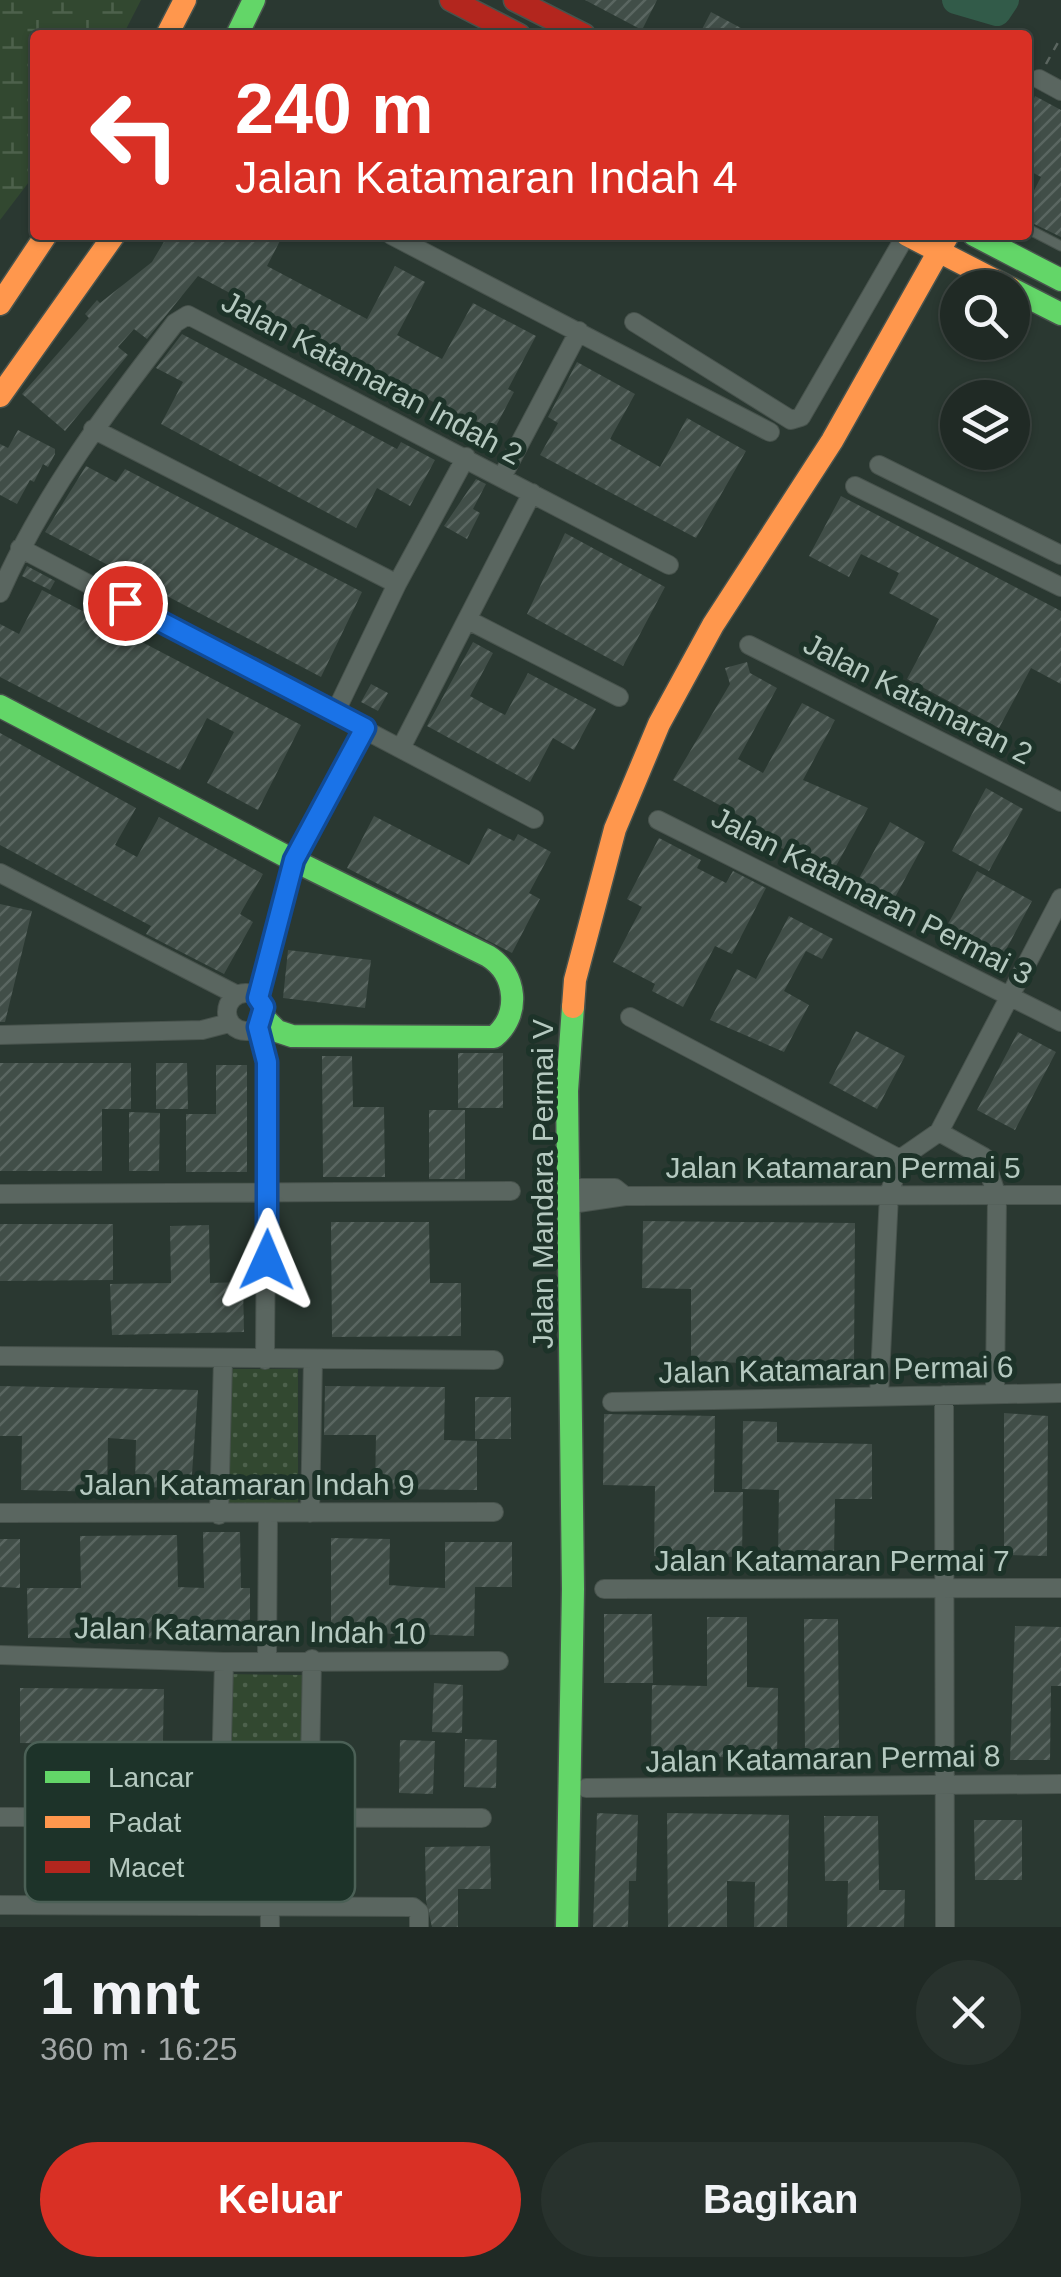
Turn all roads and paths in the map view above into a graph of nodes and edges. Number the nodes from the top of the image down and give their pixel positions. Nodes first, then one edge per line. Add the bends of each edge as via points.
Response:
1 (185, 0) edge
2 (254, 0) edge
3 (451, 0) edge
4 (515, 0) edge
5 (170, 30) edge
6 (239, 30) edge
7 (509, 30) edge
8 (574, 30) edge
9 (1061, 37) edge
10 (1039, 79) joint
11 (1061, 91) edge
12 (1032, 231) edge
13 (43, 240) edge
14 (110, 240) edge
15 (400, 240) edge
16 (903, 240) edge
17 (984, 240) edge
18 (943, 243) edge
19 (1061, 246) edge
20 (984, 270) edge
21 (1061, 280) edge
22 (1030, 298) edge
23 (0, 304) edge
24 (1061, 314) edge
25 (634, 322) dead end
26 (579, 331) junction
27 (0, 396) edge
28 (94, 428) junction
29 (770, 432) dead end
30 (466, 456) junction
31 (879, 465) dead end
32 (502, 477) junction
33 (854, 486) dead end
34 (532, 493) junction
35 (20, 548) junction
36 (1061, 555) edge
37 (669, 566) dead end
38 (397, 584) junction
39 (1061, 587) edge
40 (0, 592) edge
41 (468, 620) junction
42 (749, 645) dead end
43 (619, 697) dead end
44 (0, 706) edge
45 (335, 712) junction
46 (365, 728) junction
47 (402, 746) junction
48 (1061, 802) edge
49 (534, 819) dead end
50 (658, 820) dead end
51 (294, 860) junction
52 (0, 873) edge
53 (1061, 898) edge
54 (238, 995) junction
55 (1011, 996) junction
56 (260, 1014) junction
57 (630, 1017) dead end
58 (1061, 1022) edge
59 (230, 1023) junction
60 (0, 1034) edge
61 (939, 1132) junction
62 (900, 1158) junction
63 (511, 1191) dead end
64 (0, 1194) edge
65 (268, 1194) junction
66 (889, 1195) junction
67 (1061, 1195) edge
68 (571, 1196) junction
69 (998, 1196) junction
70 (0, 1356) edge
71 (223, 1360) junction
72 (265, 1360) junction
73 (313, 1360) junction
74 (494, 1360) dead end
75 (1061, 1393) edge
76 (944, 1394) junction
77 (995, 1394) junction
78 (879, 1395) junction
79 (612, 1402) dead end
80 (494, 1512) dead end
81 (0, 1513) edge
82 (310, 1513) junction
83 (268, 1514) junction
84 (219, 1515) junction
85 (945, 1588) junction
86 (1061, 1588) edge
87 (604, 1589) dead end
88 (0, 1655) edge
89 (312, 1659) junction
90 (267, 1660) junction
91 (500, 1661) dead end
92 (224, 1662) junction
93 (222, 1742) edge
94 (310, 1742) edge
95 (944, 1784) junction
96 (1061, 1784) edge
97 (586, 1788) dead end
98 (0, 1817) edge
99 (25, 1817) edge
100 (482, 1818) dead end
101 (355, 1819) edge
102 (269, 1902) edge
103 (0, 1905) edge
104 (269, 1906) junction
105 (270, 1927) edge
106 (419, 1927) edge
107 (567, 1927) edge
108 (945, 1927) edge

1 - 5 street
2 - 6 street
3 - 7 street
4 - 8 street
9 - 10 path
10 - 11 street
12 - 19 lane
13 - 23 street
14 - 27 street
15 - 26 street
16 - 25 street via 801,417 791,420
17 - 21 street
18 - 20 street
18 - 68 street, Jalan Mandara Permai V via 832,441 704,641 659,724 615,829 576,980 567,1091
22 - 24 street
26 - 29 street
26 - 32 street
28 - 30 street, Jalan Katamaran Indah 2 via 188,316
28 - 35 street, Jalan Katamaran Indah 2
28 - 38 street
30 - 32 street, Jalan Katamaran Indah 2
30 - 38 street
31 - 36 street
32 - 34 street, Jalan Katamaran Indah 2
33 - 39 street
34 - 37 street, Jalan Katamaran Indah 2
34 - 41 street
35 - 40 street, Jalan Katamaran Indah 2
35 - 45 street
38 - 45 street
41 - 43 street
41 - 47 street
42 - 48 street, Jalan Katamaran 2
44 - 51 street
45 - 46 street
46 - 47 street
46 - 51 street
47 - 49 street
50 - 55 street, Jalan Katamaran Permai 3
51 - 56 street
51 - 56 street via 502,965 512,996 505,1026 494,1037 292,1036 277,1032
52 - 54 street
53 - 55 street
54 - 56 street
54 - 59 street via 229,1002
55 - 58 street, Jalan Katamaran Permai 3
55 - 61 street
56 - 59 street via 238,1030
56 - 65 street
57 - 62 street
59 - 60 street via 202,1030
61 - 62 street
61 - 69 street via 984,1157
62 - 66 street
63 - 65 street
64 - 65 street
65 - 72 street
66 - 68 street, Jalan Katamaran Permai 5 via 625,1196 614,1188
66 - 69 street, Jalan Katamaran Permai 5
66 - 78 street
67 - 69 street, Jalan Katamaran Permai 5
68 - 107 street, Jalan Mandara Permai V
69 - 77 street
70 - 71 street
71 - 72 street
71 - 84 street
72 - 73 street
73 - 74 street
73 - 82 street
75 - 77 street, Jalan Katamaran Permai 6
76 - 77 street, Jalan Katamaran Permai 6
76 - 78 street, Jalan Katamaran Permai 6
76 - 85 street
78 - 79 street, Jalan Katamaran Permai 6
80 - 82 street, Jalan Katamaran Indah 9
81 - 84 street, Jalan Katamaran Indah 9
82 - 83 street, Jalan Katamaran Indah 9
83 - 84 street, Jalan Katamaran Indah 9
83 - 90 street
85 - 86 street, Jalan Katamaran Permai 7
85 - 87 street, Jalan Katamaran Permai 7
85 - 95 street
88 - 92 street, Jalan Katamaran Indah 10
89 - 90 street, Jalan Katamaran Indah 10
89 - 91 street, Jalan Katamaran Indah 10
89 - 94 street
90 - 92 street, Jalan Katamaran Indah 10
92 - 93 street
95 - 96 street, Jalan Katamaran Permai 8
95 - 97 street, Jalan Katamaran Permai 8
95 - 108 street
98 - 99 street
100 - 101 street
102 - 104 street
103 - 104 street
104 - 105 street
104 - 106 street via 414,1907

